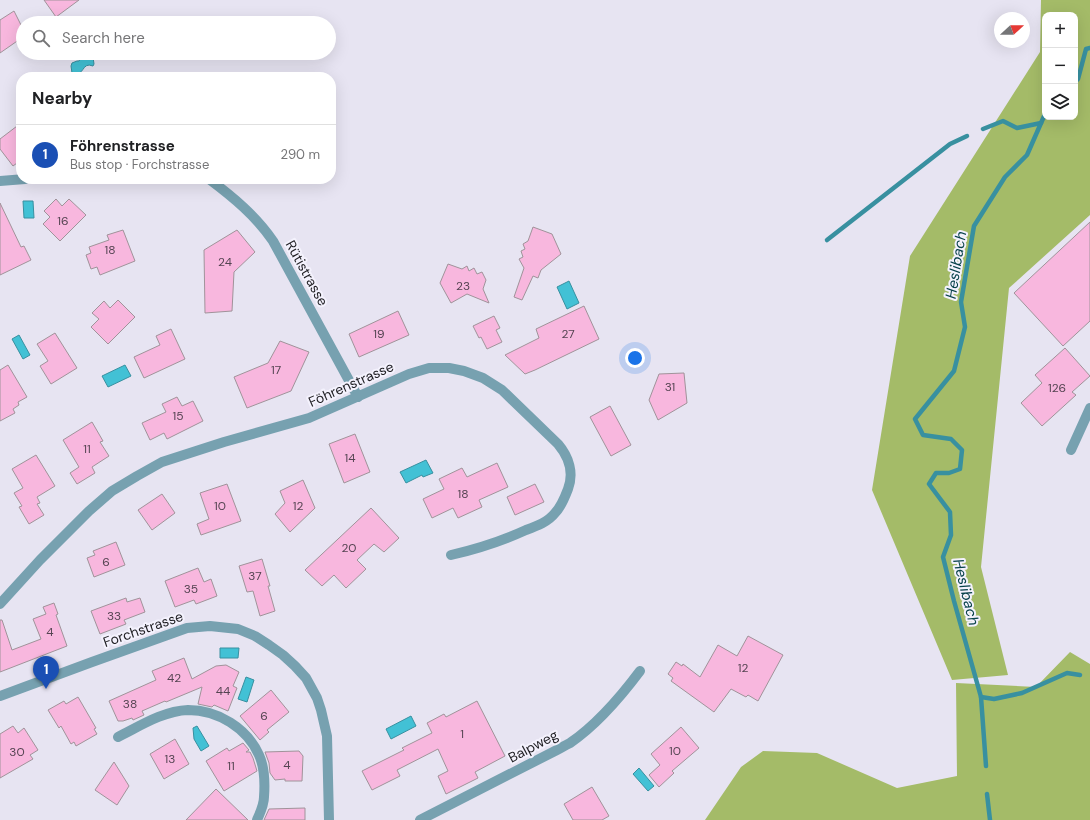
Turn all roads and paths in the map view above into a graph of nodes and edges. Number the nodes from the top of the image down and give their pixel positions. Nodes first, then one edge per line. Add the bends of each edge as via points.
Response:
1 (16, 180) edge
2 (0, 181) edge
3 (215, 184) edge
4 (358, 397) junction
5 (1090, 408) edge
6 (1071, 450) dead end
7 (451, 555) dead end
8 (0, 604) edge
9 (640, 671) dead end
10 (0, 696) edge
11 (118, 737) dead end
12 (257, 820) edge
13 (329, 820) edge
14 (420, 820) edge

1 - 2 street
3 - 4 street, Rütistrasse via 241,204 265,229
4 - 7 street, Föhrenstrasse via 409,374 429,368 464,371 483,378 502,390 565,452 571,473 570,480 565,497 555,514 540,525 505,539
4 - 8 street, Föhrenstrasse via 309,418 162,462 137,476 112,491 89,511
5 - 6 street
9 - 14 street, Balpweg via 606,710 571,742
10 - 13 street, Forchstrasse via 187,628 210,626 238,629 255,636 283,655 306,678 317,698 327,736
11 - 12 street via 166,714 178,711 189,710 220,716 242,730 259,755 264,772 264,798

